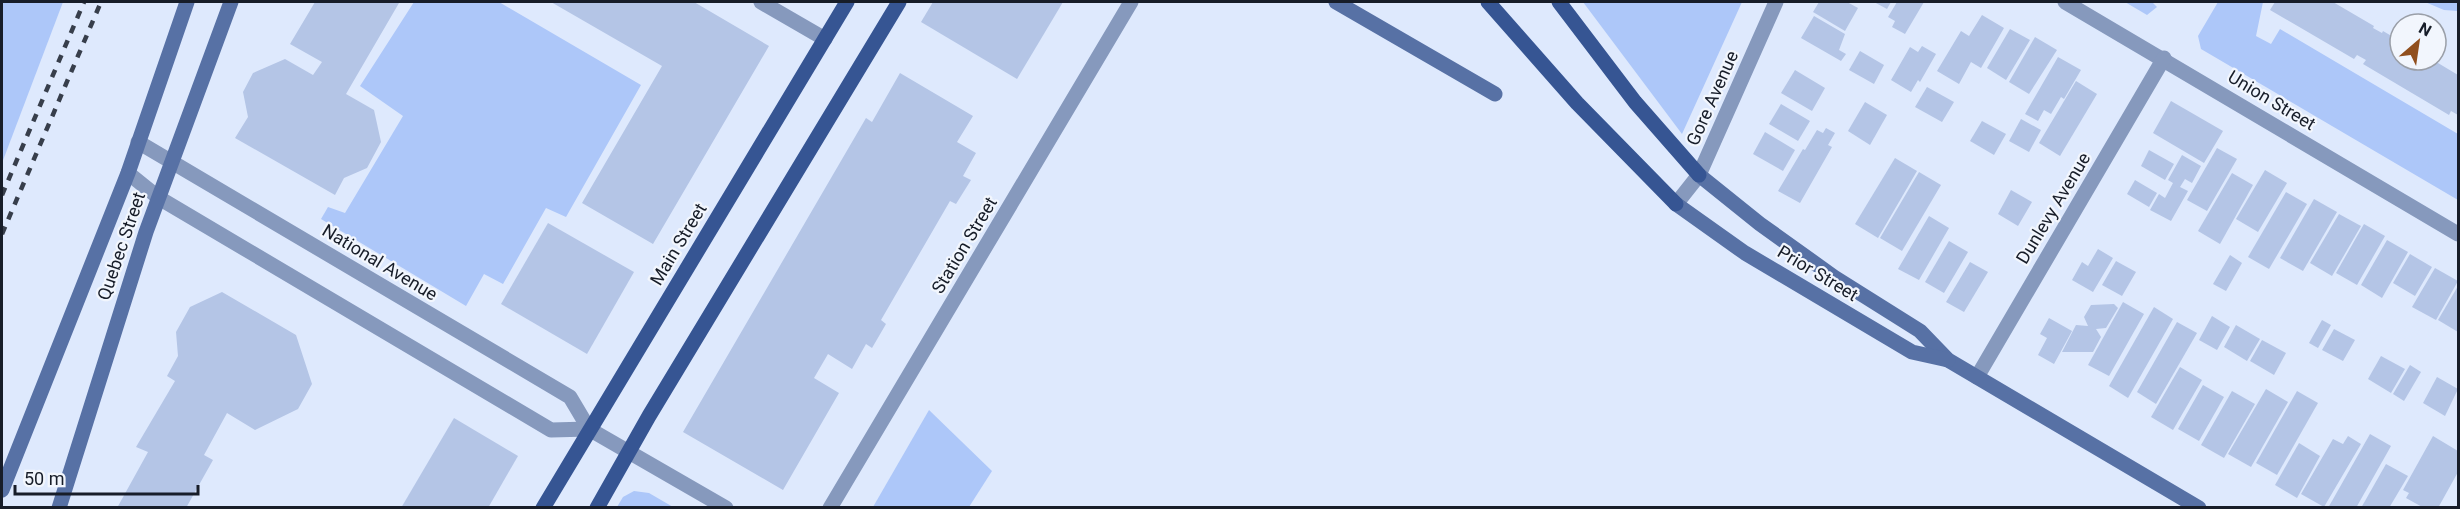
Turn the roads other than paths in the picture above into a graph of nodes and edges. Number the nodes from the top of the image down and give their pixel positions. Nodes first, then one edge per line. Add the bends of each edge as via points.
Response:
1 (187, 2) edge
2 (231, 2) edge
3 (761, 2) edge
4 (847, 2) edge
5 (899, 2) edge
6 (1131, 2) edge
7 (1336, 2) edge
8 (1488, 2) edge
9 (1559, 2) edge
10 (1776, 2) edge
11 (2065, 2) edge
12 (825, 39) junction
13 (2164, 58) junction
14 (1495, 94) dead end
15 (138, 142) junction
16 (173, 162) junction
17 (128, 173) junction
18 (1699, 175) junction
19 (159, 198) junction
20 (1676, 204) junction
21 (2458, 234) edge
22 (1948, 360) junction
23 (1977, 377) junction
24 (589, 429) junction
25 (629, 450) junction
26 (2, 490) edge
27 (59, 507) edge
28 (543, 507) edge
29 (597, 507) edge
30 (726, 507) edge
31 (830, 507) edge
32 (2199, 507) edge

1 - 15 main road, Quebec Street
2 - 16 main road, Quebec Street
3 - 12 street
4 - 12 main road, Main Street
5 - 25 main road
6 - 31 street, Station Street
7 - 14 main road
8 - 20 main road via 1577,103
9 - 18 main road via 1635,102
10 - 18 street, Gore Avenue
11 - 13 street, Union Street
12 - 24 main road, Main Street
13 - 21 street, Union Street
13 - 23 street, Dunlevy Avenue
15 - 16 street, National Avenue
15 - 17 main road, Quebec Street
16 - 19 main road, Quebec Street
16 - 24 street, National Avenue via 570,397
17 - 19 street
17 - 26 main road, Quebec Street
18 - 20 street, Gore Avenue
18 - 22 main road, Prior Street via 1834,277 1920,331
19 - 24 street via 551,430
19 - 27 main road, Quebec Street
20 - 22 main road, Prior Street via 1745,253 1912,352
22 - 23 main road, Prior Street
23 - 32 main road, Prior Street
24 - 25 street
24 - 28 main road, Main Street
25 - 29 main road
25 - 30 street

